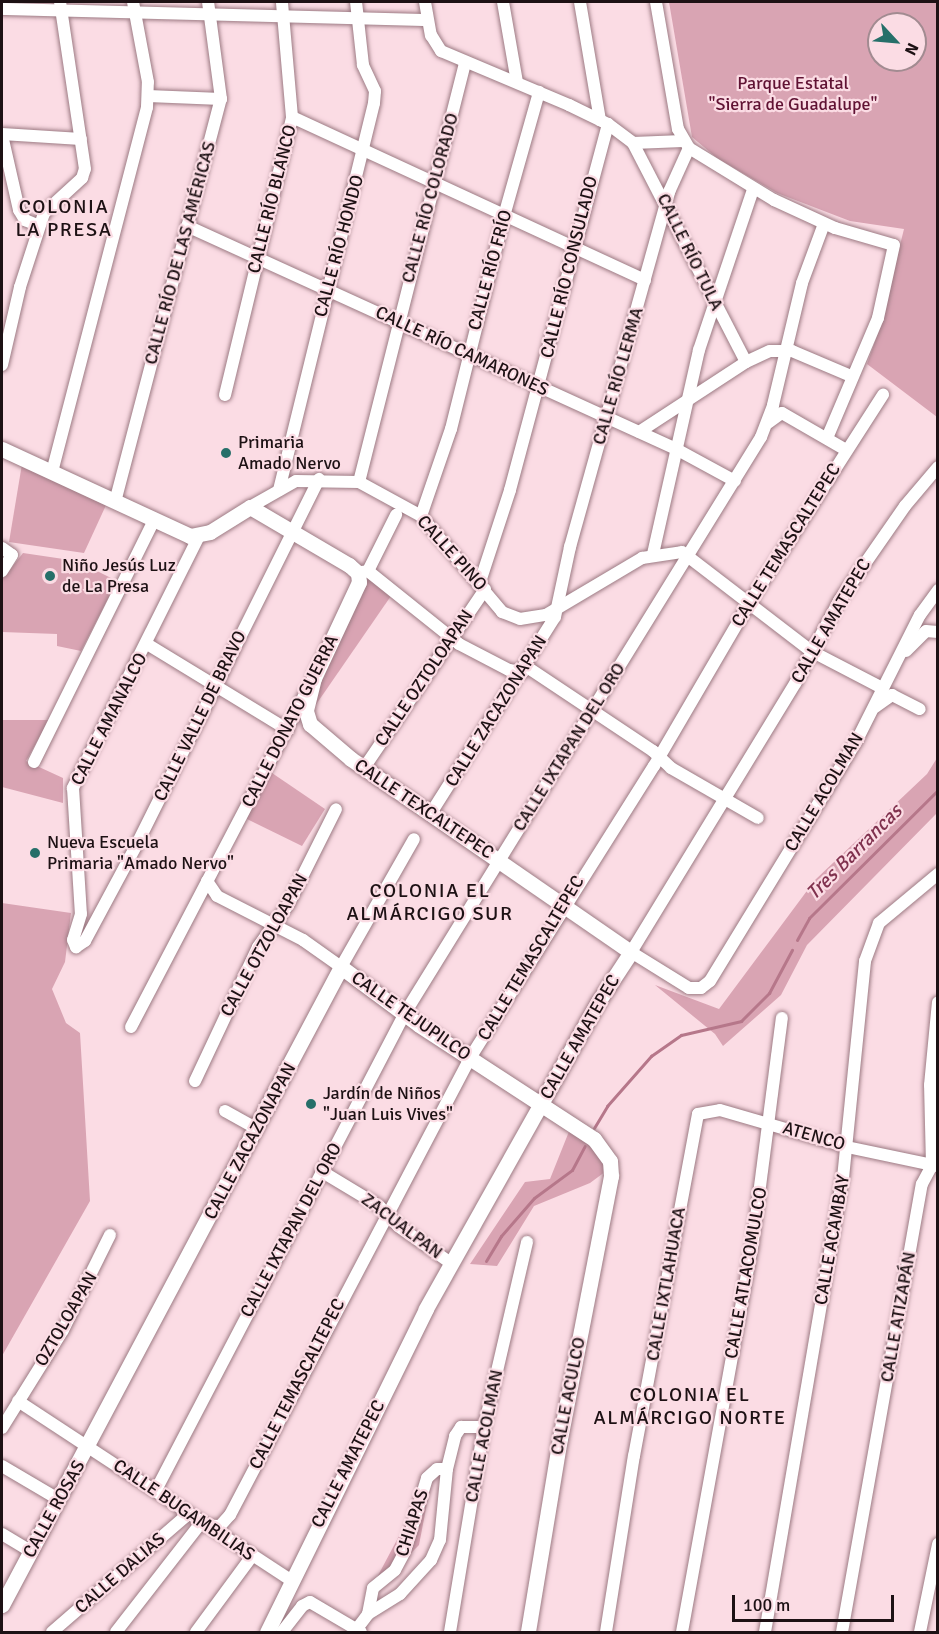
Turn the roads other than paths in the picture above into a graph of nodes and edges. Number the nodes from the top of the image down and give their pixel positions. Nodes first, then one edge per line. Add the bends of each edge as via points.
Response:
1 (208, 2) edge
2 (282, 2) edge
3 (356, 2) edge
4 (425, 2) edge
5 (503, 2) edge
6 (580, 2) edge
7 (656, 2) edge
8 (60, 6) edge
9 (134, 7) edge
10 (2, 9) edge
11 (210, 16) junction
12 (285, 16) junction
13 (359, 20) junction
14 (427, 20) junction
15 (465, 62) junction
16 (517, 82) junction
17 (540, 92) junction
18 (148, 96) junction
19 (221, 99) junction
20 (292, 117) junction
21 (604, 122) junction
22 (2, 134) edge
23 (81, 139) junction
24 (633, 143) junction
25 (686, 145) junction
26 (364, 151) junction
27 (433, 184) junction
28 (753, 190) junction
29 (665, 205) junction
30 (504, 216) junction
31 (825, 224) junction
32 (39, 226) junction
33 (187, 226) junction
34 (576, 249) junction
35 (258, 257) junction
36 (645, 280) junction
37 (327, 289) junction
38 (715, 303) junction
39 (398, 321) junction
40 (787, 350) junction
41 (468, 353) junction
42 (746, 362) junction
43 (2, 365) edge
44 (851, 376) junction
45 (538, 386) junction
46 (225, 395) dead end
47 (883, 395) dead end
48 (689, 400) junction
49 (606, 418) junction
50 (765, 426) junction
51 (639, 432) junction
52 (827, 438) junction
53 (2, 449) edge
54 (676, 449) junction
55 (846, 450) junction
56 (938, 467) edge
57 (52, 472) junction
58 (319, 479) junction
59 (735, 481) junction
60 (359, 482) junction
61 (279, 490) junction
62 (115, 502) junction
63 (250, 507) junction
64 (396, 515) dead end
65 (421, 516) junction
66 (154, 520) junction
67 (291, 530) junction
68 (204, 534) junction
69 (2, 548) edge
70 (653, 554) junction
71 (687, 554) junction
72 (2, 571) edge
73 (363, 572) junction
74 (482, 585) junction
75 (938, 590) edge
76 (747, 605) junction
77 (558, 608) junction
78 (938, 632) edge
79 (450, 638) junction
80 (147, 644) junction
81 (812, 651) junction
82 (899, 655) junction
83 (525, 669) junction
84 (314, 678) junction
85 (216, 686) junction
86 (882, 688) junction
87 (920, 709) dead end
88 (593, 711) junction
89 (871, 711) junction
90 (288, 730) junction
91 (658, 756) junction
92 (34, 762) dead end
93 (364, 768) junction
94 (724, 800) junction
95 (336, 809) dead end
96 (431, 813) junction
97 (758, 818) dead end
98 (414, 839) dead end
99 (498, 859) junction
100 (938, 874) edge
101 (207, 881) junction
102 (565, 903) junction
103 (274, 925) junction
104 (76, 947) joint
105 (631, 951) junction
106 (341, 967) junction
107 (702, 988) joint
108 (938, 1002) edge
109 (405, 1013) junction
110 (782, 1018) dead end
111 (131, 1028) dead end
112 (471, 1058) junction
113 (934, 1081) edge
114 (195, 1082) dead end
115 (540, 1106) junction
116 (225, 1111) dead end
117 (699, 1114) joint
118 (770, 1124) junction
119 (257, 1129) junction
120 (847, 1147) junction
121 (610, 1161) joint
122 (934, 1166) edge
123 (321, 1171) junction
124 (388, 1215) junction
125 (110, 1235) dead end
126 (527, 1242) dead end
127 (452, 1264) junction
128 (18, 1401) junction
129 (484, 1427) junction
130 (2, 1428) edge
131 (89, 1445) junction
132 (2, 1466) edge
133 (447, 1469) junction
134 (156, 1490) junction
135 (58, 1499) junction
136 (188, 1514) junction
137 (203, 1524) junction
138 (2, 1534) edge
139 (938, 1544) edge
140 (30, 1551) junction
141 (252, 1556) junction
142 (291, 1580) junction
143 (3, 1601) edge
144 (368, 1614) junction
145 (358, 1631) edge
146 (52, 1632) edge
147 (116, 1632) edge
148 (196, 1632) edge
149 (267, 1632) edge
150 (282, 1632) edge
151 (450, 1632) edge
152 (528, 1632) edge
153 (606, 1632) edge
154 (682, 1632) edge
155 (765, 1632) edge
156 (842, 1632) edge
157 (920, 1632) edge

1 - 11 street, CALLE RÍO DE LAS AMÉRICAS
2 - 12 street, CALLE RÍO BLANCO
3 - 13 street, CALLE RÍO HONDO
4 - 14 street
5 - 16 street
6 - 21 street, CALLE RÍO CONSULADO
7 - 25 street
8 - 9 street
8 - 10 street
8 - 23 street
9 - 11 street
9 - 18 street
11 - 12 street
11 - 19 street, CALLE RÍO DE LAS AMÉRICAS
12 - 13 street
12 - 20 street, CALLE RÍO BLANCO
13 - 14 street
13 - 26 street, CALLE RÍO HONDO via 363,65 375,95
14 - 15 street via 439,50
15 - 16 street
15 - 27 street, CALLE RÍO COLORADO
16 - 17 street
17 - 21 street
17 - 30 street, CALLE RÍO FRÍO
18 - 19 street
18 - 57 street
19 - 33 street, CALLE RÍO DE LAS AMÉRICAS
20 - 26 street
20 - 35 street, CALLE RÍO BLANCO
21 - 24 street
21 - 34 street, CALLE RÍO CONSULADO
22 - 23 street
22 - 32 street via 19,210 25,220
23 - 32 street via 84,173 47,208
24 - 25 street
24 - 29 street, CALLE RÍO TULA
25 - 28 street
25 - 29 street, CALLE RÍO LERMA
26 - 27 street
26 - 37 street, CALLE RÍO HONDO
27 - 30 street
27 - 39 street, CALLE RÍO COLORADO
28 - 31 street
28 - 38 street
29 - 36 street, CALLE RÍO LERMA
29 - 38 street, CALLE RÍO TULA
30 - 34 street
30 - 41 street, CALLE RÍO FRÍO
31 - 40 street, CALLE IXTAPAN DEL ORO via 802,283
31 - 44 street via 893,243 878,318
32 - 43 street
33 - 35 street, CALLE RÍO CAMARONES
33 - 62 street, CALLE RÍO DE LAS AMÉRICAS
34 - 36 street
34 - 45 street, CALLE RÍO CONSULADO
35 - 37 street, CALLE RÍO CAMARONES
35 - 46 street, CALLE RÍO BLANCO
36 - 49 street, CALLE RÍO LERMA
37 - 39 street, CALLE RÍO CAMARONES
37 - 61 street, CALLE RÍO HONDO
38 - 42 street, CALLE RÍO TULA
38 - 48 street via 699,350
39 - 41 street, CALLE RÍO CAMARONES
39 - 60 street, CALLE RÍO COLORADO
40 - 42 street via 770,351
40 - 44 street
40 - 50 street, CALLE IXTAPAN DEL ORO
41 - 45 street, CALLE RÍO CAMARONES
41 - 65 street, CALLE RÍO FRÍO via 451,429
42 - 48 street
44 - 52 street
45 - 49 street, CALLE RÍO CAMARONES
45 - 74 street, CALLE RÍO CONSULADO
47 - 55 street, CALLE TEMASCALTEPEC
48 - 51 street
48 - 54 street
49 - 51 street, CALLE RÍO CAMARONES
49 - 77 street, CALLE RÍO LERMA via 570,547
50 - 52 street via 782,413
50 - 59 street, CALLE IXTAPAN DEL ORO
51 - 54 street, CALLE RÍO CAMARONES
52 - 55 street
53 - 57 street
54 - 59 street, CALLE RÍO CAMARONES
54 - 70 street
55 - 76 street, CALLE TEMASCALTEPEC
56 - 81 street, CALLE AMATEPEC via 875,547
57 - 62 street
58 - 60 street, CALLE PINO
58 - 61 street, CALLE PINO via 296,481
58 - 67 street, CALLE VALLE DE BRAVO
59 - 71 street, CALLE IXTAPAN DEL ORO
60 - 65 street, CALLE PINO
61 - 63 street, CALLE PINO
62 - 66 street
63 - 67 street
63 - 68 street, CALLE PINO
64 - 73 street, CALLE DONATO GUERRA
65 - 74 street, CALLE PINO
66 - 68 street via 181,533
66 - 92 street
67 - 73 street
67 - 85 street, CALLE VALLE DE BRAVO
68 - 80 street, CALLE AMANALCO
69 - 72 street via 12,555
70 - 71 street, CALLE PINO
70 - 77 street, CALLE PINO
71 - 76 street
71 - 88 street, CALLE IXTAPAN DEL ORO
73 - 79 street
73 - 84 street, CALLE DONATO GUERRA
74 - 77 street, CALLE PINO via 502,612 520,619 539,618
74 - 79 street, CALLE OZTOLOAPAN
75 - 82 street, CALLE ACOLMAN
76 - 81 street
76 - 91 street, CALLE TEMASCALTEPEC
77 - 83 street, CALLE ZACAZONAPAN
78 - 82 street via 926,631
79 - 83 street via 509,670
79 - 93 street, CALLE OZTOLOAPAN
80 - 85 street
80 - 104 street, CALLE AMANALCO via 73,788 81,914 73,940
81 - 86 street
81 - 94 street, CALLE AMATEPEC
82 - 86 street, CALLE ACOLMAN
83 - 88 street
83 - 96 street, CALLE ZACAZONAPAN
84 - 90 street, CALLE DONATO GUERRA
84 - 93 street, CALLE TEXCALTEPEC via 306,711 310,724
85 - 90 street
85 - 104 street, CALLE VALLE DE BRAVO via 95,923 85,941
86 - 89 street, CALLE ACOLMAN
87 - 89 street via 892,695
88 - 91 street
88 - 99 street, CALLE IXTAPAN DEL ORO
89 - 107 street, CALLE ACOLMAN via 710,981
90 - 101 street, CALLE DONATO GUERRA
91 - 94 street
91 - 102 street, CALLE TEMASCALTEPEC
93 - 96 street, CALLE TEXCALTEPEC
94 - 97 street
94 - 105 street, CALLE AMATEPEC
95 - 103 street, CALLE OTZOLOAPAN
96 - 99 street, CALLE TEXCALTEPEC
98 - 106 street, CALLE ZACAZONAPAN
99 - 102 street, CALLE TEXCALTEPEC
99 - 109 street, CALLE IXTAPAN DEL ORO
100 - 120 street, CALLE ACAMBAY via 885,917 870,943 862,975
101 - 103 street, CALLE TEJUPILCO via 218,896
101 - 111 street, CALLE DONATO GUERRA
102 - 105 street, CALLE TEXCALTEPEC via 587,923
102 - 112 street, CALLE TEMASCALTEPEC
103 - 106 street, CALLE TEJUPILCO
103 - 114 street, CALLE OTZOLOAPAN via 253,958
105 - 107 street, CALLE TEXCALTEPEC via 688,988
105 - 115 street, CALLE AMATEPEC
106 - 109 street, CALLE TEJUPILCO
106 - 119 street, CALLE ZACAZONAPAN
108 - 113 street, CALLE ATIZAPÁN
109 - 112 street, CALLE TEJUPILCO
109 - 123 street, CALLE IXTAPAN DEL ORO
110 - 118 street, CALLE ATLACOMULCO
112 - 115 street, CALLE TEJUPILCO
112 - 124 street, CALLE TEMASCALTEPEC
113 - 122 street, CALLE ATIZAPÁN
115 - 121 street, CALLE TEJUPILCO via 594,1139
115 - 127 street, CALLE AMATEPEC
116 - 119 street
117 - 118 street, ATENCO via 713,1108
117 - 153 street, CALLE IXTLAHUACA via 634,1456
118 - 120 street, ATENCO
118 - 154 street, CALLE ATLACOMULCO via 752,1248
119 - 131 street, CALLE ZACAZONAPAN
120 - 122 street, ATENCO
120 - 155 street, CALLE ACAMBAY
121 - 152 street, CALLE ACULCO via 611,1176 560,1438
122 - 156 street, CALLE ATIZAPÁN via 922,1184
123 - 124 street, ZACUALPAN
123 - 134 street, CALLE IXTAPAN DEL ORO
124 - 127 street, ZACUALPAN
124 - 137 street, CALLE TEMASCALTEPEC via 230,1515 220,1526
125 - 128 street, OZTOLOAPAN via 63,1330
126 - 129 street, CALLE ACOLMAN
127 - 142 street, CALLE AMATEPEC
128 - 130 street, OZTOLOAPAN
128 - 131 street, CALLE BUGAMBILIAS
129 - 133 street, CHIAPAS via 459,1429
129 - 151 street, CALLE ACOLMAN
131 - 134 street, CALLE BUGAMBILIAS
131 - 135 street, CALLE ROSAS
132 - 135 street
133 - 144 street, CHIAPAS via 437,1469 427,1478 405,1551 394,1570 373,1588
133 - 144 street, CHIAPAS via 436,1551 400,1594
134 - 136 street, CALLE BUGAMBILIAS
135 - 140 street, CALLE ROSAS
136 - 137 street, CALLE BUGAMBILIAS
136 - 146 street, CALLE DALIAS
137 - 141 street, CALLE BUGAMBILIAS
137 - 147 street
138 - 140 street
139 - 157 street
140 - 143 street, CALLE ROSAS
141 - 142 street, CALLE BUGAMBILIAS
141 - 148 street
142 - 149 street, CALLE AMATEPEC
144 - 145 street, CHIAPAS
145 - 150 street via 310,1602 302,1606

